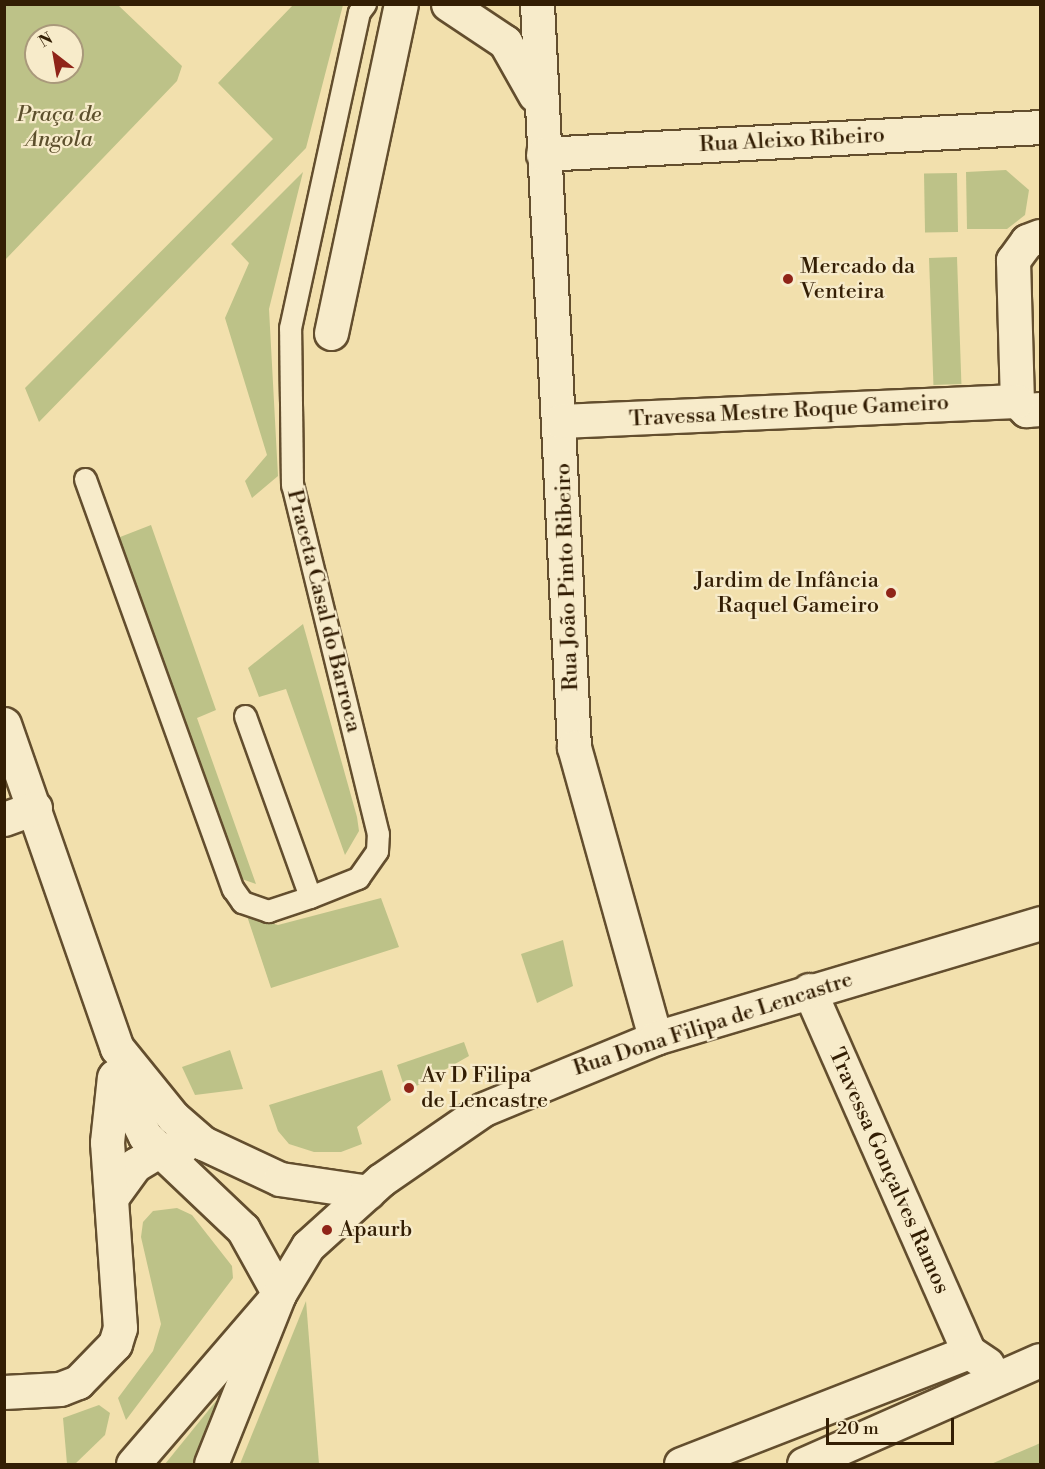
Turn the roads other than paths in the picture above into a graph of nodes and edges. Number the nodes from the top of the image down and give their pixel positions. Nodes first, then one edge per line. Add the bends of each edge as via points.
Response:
1 (365, 4) edge
2 (401, 4) edge
3 (448, 4) edge
4 (537, 4) edge
5 (539, 105) junction
6 (1041, 127) edge
7 (543, 154) junction
8 (1041, 236) edge
9 (331, 333) dead end
10 (1029, 405) edge
11 (560, 421) junction
12 (85, 479) dead end
13 (245, 716) dead end
14 (4, 724) edge
15 (20, 813) edge
16 (310, 897) junction
17 (1041, 923) edge
18 (809, 990) junction
19 (655, 1038) junction
20 (116, 1062) junction
21 (160, 1150) junction
22 (258, 1170) junction
23 (368, 1192) junction
24 (111, 1198) junction
25 (279, 1294) junction
26 (969, 1352) junction
27 (1041, 1360) edge
28 (1009, 1378) junction
29 (4, 1392) edge
30 (133, 1464) edge
31 (211, 1464) edge
32 (681, 1464) edge
33 (804, 1464) edge

1 - 16 lane, Praceta Casal do Barroca via 359,12 290,328 292,485 378,834 377,851 358,878
2 - 9 street
3 - 5 street via 505,42 520,61
4 - 5 street, Rua João Pinto Ribeiro
5 - 7 street, Rua João Pinto Ribeiro
6 - 7 street, Rua Aleixo Ribeiro
7 - 11 street, Rua João Pinto Ribeiro
8 - 10 street via 1027,241 1013,260
10 - 11 street, Travessa Mestre Roque Gameiro
11 - 19 street, Rua João Pinto Ribeiro via 574,747
12 - 16 lane, Praceta Casal do Barroca via 233,889 242,902 268,911
13 - 16 lane
14 - 15 street
15 - 20 street
17 - 18 street, Rua Dona Filipa de Lencastre
18 - 19 street, Rua Dona Filipa de Lencastre
18 - 26 street, Travessa Gonçalves Ramos
19 - 23 street, Rua Dona Filipa de Lencastre via 484,1109
20 - 21 street via 133,1119
20 - 22 street via 186,1130
20 - 24 street via 107,1142
21 - 22 street via 183,1148 221,1165
21 - 24 street via 128,1172
21 - 25 street via 243,1229
22 - 23 street via 300,1185
23 - 25 street, Rua Dona Filipa de Lencastre via 308,1246
24 - 29 street via 118,1298 115,1344 93,1372 60,1389
25 - 30 street
25 - 31 street
26 - 28 street
26 - 32 street
27 - 28 street
28 - 33 street

